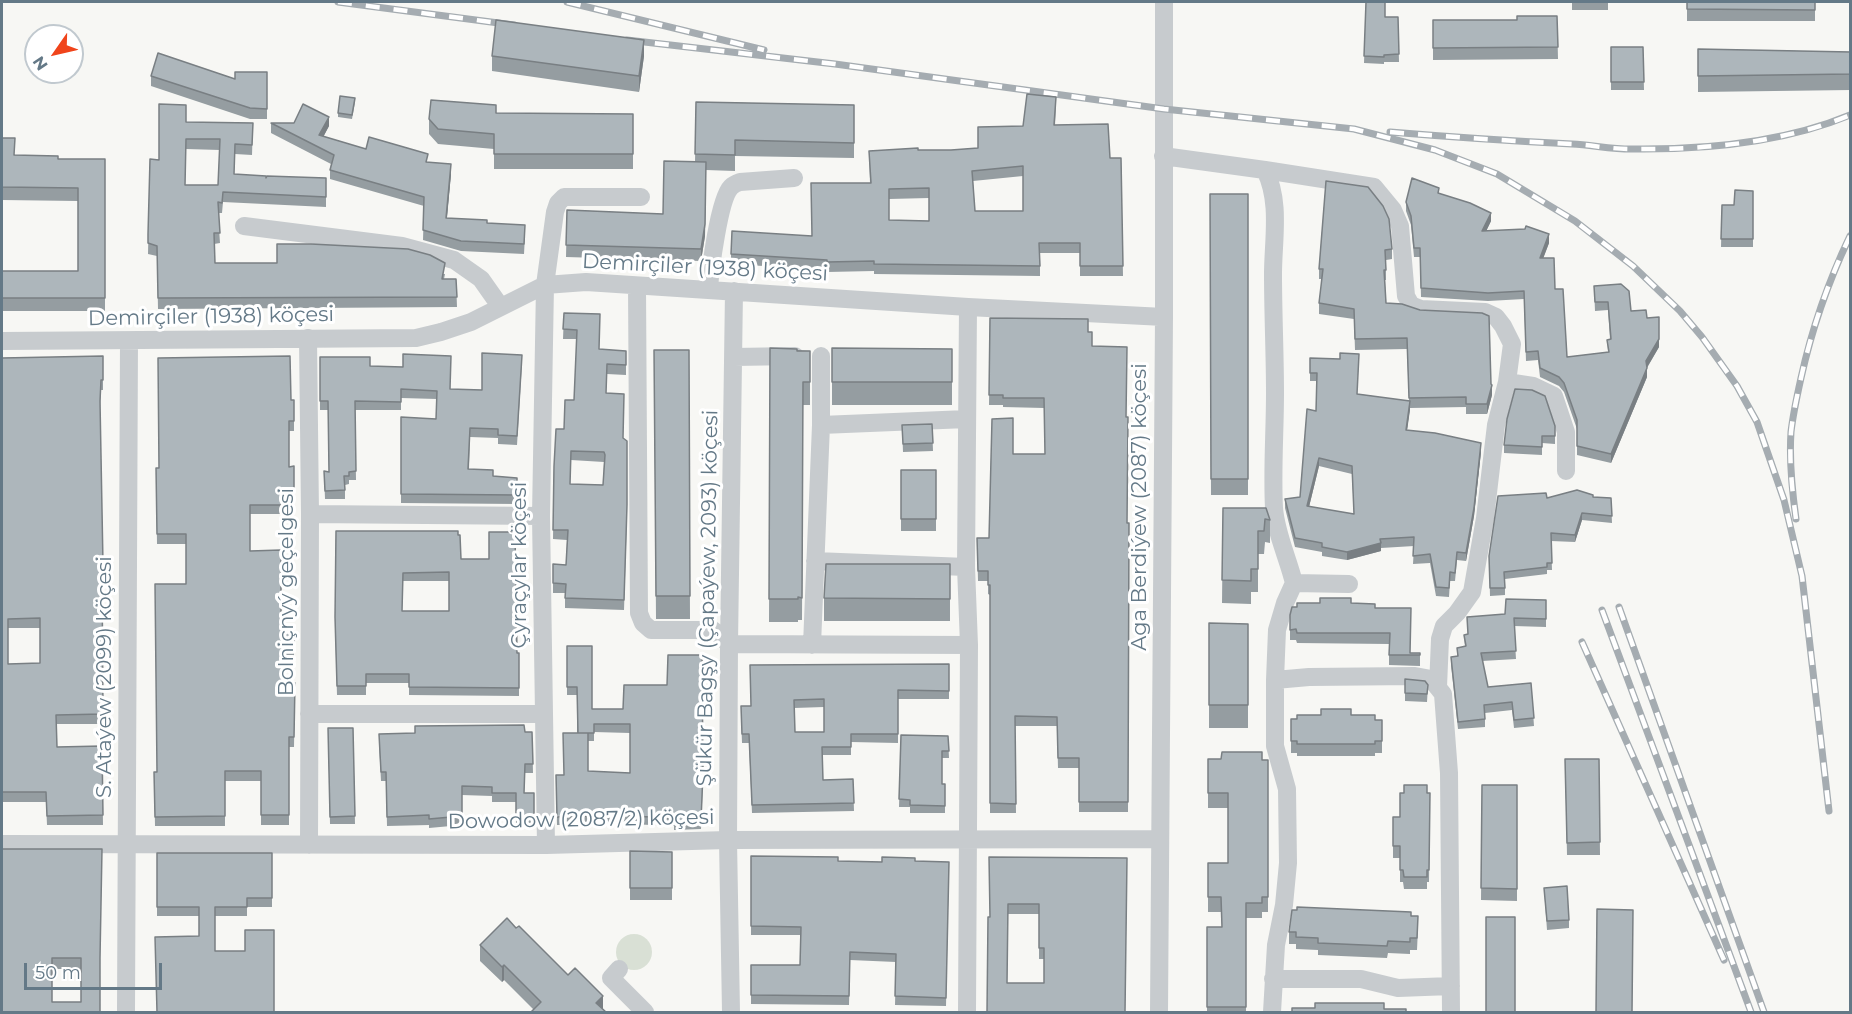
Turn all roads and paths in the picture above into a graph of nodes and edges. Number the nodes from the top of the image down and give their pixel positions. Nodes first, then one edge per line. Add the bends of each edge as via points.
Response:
1 (1164, 2) edge
2 (1163, 156) junction
3 (1265, 170) junction
4 (794, 178) dead end
5 (641, 197) dead end
6 (244, 226) dead end
7 (545, 285) junction
8 (637, 286) junction
9 (709, 290) junction
10 (734, 291) junction
11 (500, 306) junction
12 (968, 307) junction
13 (1164, 317) junction
14 (308, 338) junction
15 (2, 341) edge
16 (129, 341) junction
17 (734, 357) junction
18 (945, 357) edge
19 (968, 357) junction
20 (1508, 382) junction
21 (967, 419) junction
22 (821, 425) junction
23 (1566, 471) dead end
24 (310, 514) junction
25 (541, 516) junction
26 (815, 561) junction
27 (966, 567) junction
28 (1294, 583) junction
29 (1348, 584) dead end
30 (729, 644) junction
31 (812, 645) junction
32 (969, 645) junction
33 (1275, 680) junction
34 (1438, 687) junction
35 (309, 714) junction
36 (544, 714) junction
37 (969, 839) junction
38 (1160, 839) junction
39 (728, 840) junction
40 (2, 844) edge
41 (126, 845) junction
42 (309, 845) junction
43 (546, 845) junction
44 (619, 969) dead end
45 (1273, 979) junction
46 (1450, 986) junction
47 (126, 1012) edge
48 (645, 1012) edge
49 (731, 1012) edge
50 (967, 1012) edge
51 (1159, 1012) edge
52 (1272, 1012) edge
53 (1451, 1012) edge

1 - 2 street, Aga Berdiýew (2087) köçesi
2 - 3 street
2 - 13 street, Aga Berdiýew (2087) köçesi
3 - 20 street via 1374,188 1393,210 1400,226 1406,296 1411,305 1421,309 1485,312 1496,317 1512,344
3 - 28 street via 1275,202 1274,510
4 - 9 street via 732,186 726,196 710,265
5 - 7 street, Çyraçylar köçesi via 564,197 555,212
6 - 11 street via 402,246 454,260 481,279
7 - 8 street, Demirçiler (1938) köçesi via 586,282
7 - 11 street, Demirçiler (1938) köçesi
7 - 25 street, Çyraçylar köçesi
8 - 9 street, Demirçiler (1938) köçesi
8 - 30 street via 639,613 651,630 713,630
9 - 10 street, Demirçiler (1938) köçesi
10 - 12 street, Demirçiler (1938) köçesi
10 - 17 street, Şükür Bagşy (Çapaýew, 2093) köçesi
11 - 14 street, Demirçiler (1938) köçesi via 471,322 416,338
12 - 13 street, Demirçiler (1938) köçesi
12 - 19 street
13 - 38 street, Aga Berdiýew (2087) köçesi
14 - 16 street, Demirçiler (1938) köçesi
14 - 24 street, Bolniçnyý geçelgesi
15 - 16 street, Demirçiler (1938) köçesi
16 - 41 street, S. Ataýew (2099) köçesi
17 - 22 street via 827,356
17 - 30 street, Şükür Bagşy (Çapaýew, 2093) köçesi
18 - 19 street
19 - 21 street
20 - 23 street via 1533,386 1554,396 1566,432
20 - 34 street via 1496,425 1472,592 1444,626
21 - 22 street
21 - 27 street
22 - 26 street
24 - 25 street
24 - 35 street, Bolniçnyý geçelgesi
25 - 36 street, Çyraçylar köçesi
26 - 27 street
26 - 31 street
27 - 32 street
28 - 29 street
28 - 33 street via 1277,630
30 - 31 street
30 - 39 street, Şükür Bagşy (Çapaýew, 2093) köçesi
31 - 32 street
32 - 37 street
33 - 34 street via 1415,676 1431,679
33 - 45 street via 1275,746 1287,789 1288,863
34 - 46 street via 1443,694 1449,773
35 - 36 street
35 - 42 street, Bolniçnyý geçelgesi
36 - 43 street, Çyraçylar köçesi
37 - 38 street, Dowodow (2087/2) köçesi
37 - 39 street, Dowodow (2087/2) köçesi
37 - 50 street
38 - 51 street, Aga Berdiýew (2087) köçesi
39 - 43 street, Dowodow (2087/2) köçesi
39 - 49 street, Şükür Bagşy (Çapaýew, 2093) köçesi
40 - 41 street, Dowodow (2087/2) köçesi
41 - 42 street, Dowodow (2087/2) köçesi
41 - 47 street, S. Ataýew (2099) köçesi
42 - 43 street, Dowodow (2087/2) köçesi
44 - 48 street via 611,978
45 - 46 street via 1361,979 1398,988
45 - 52 street
46 - 53 street

